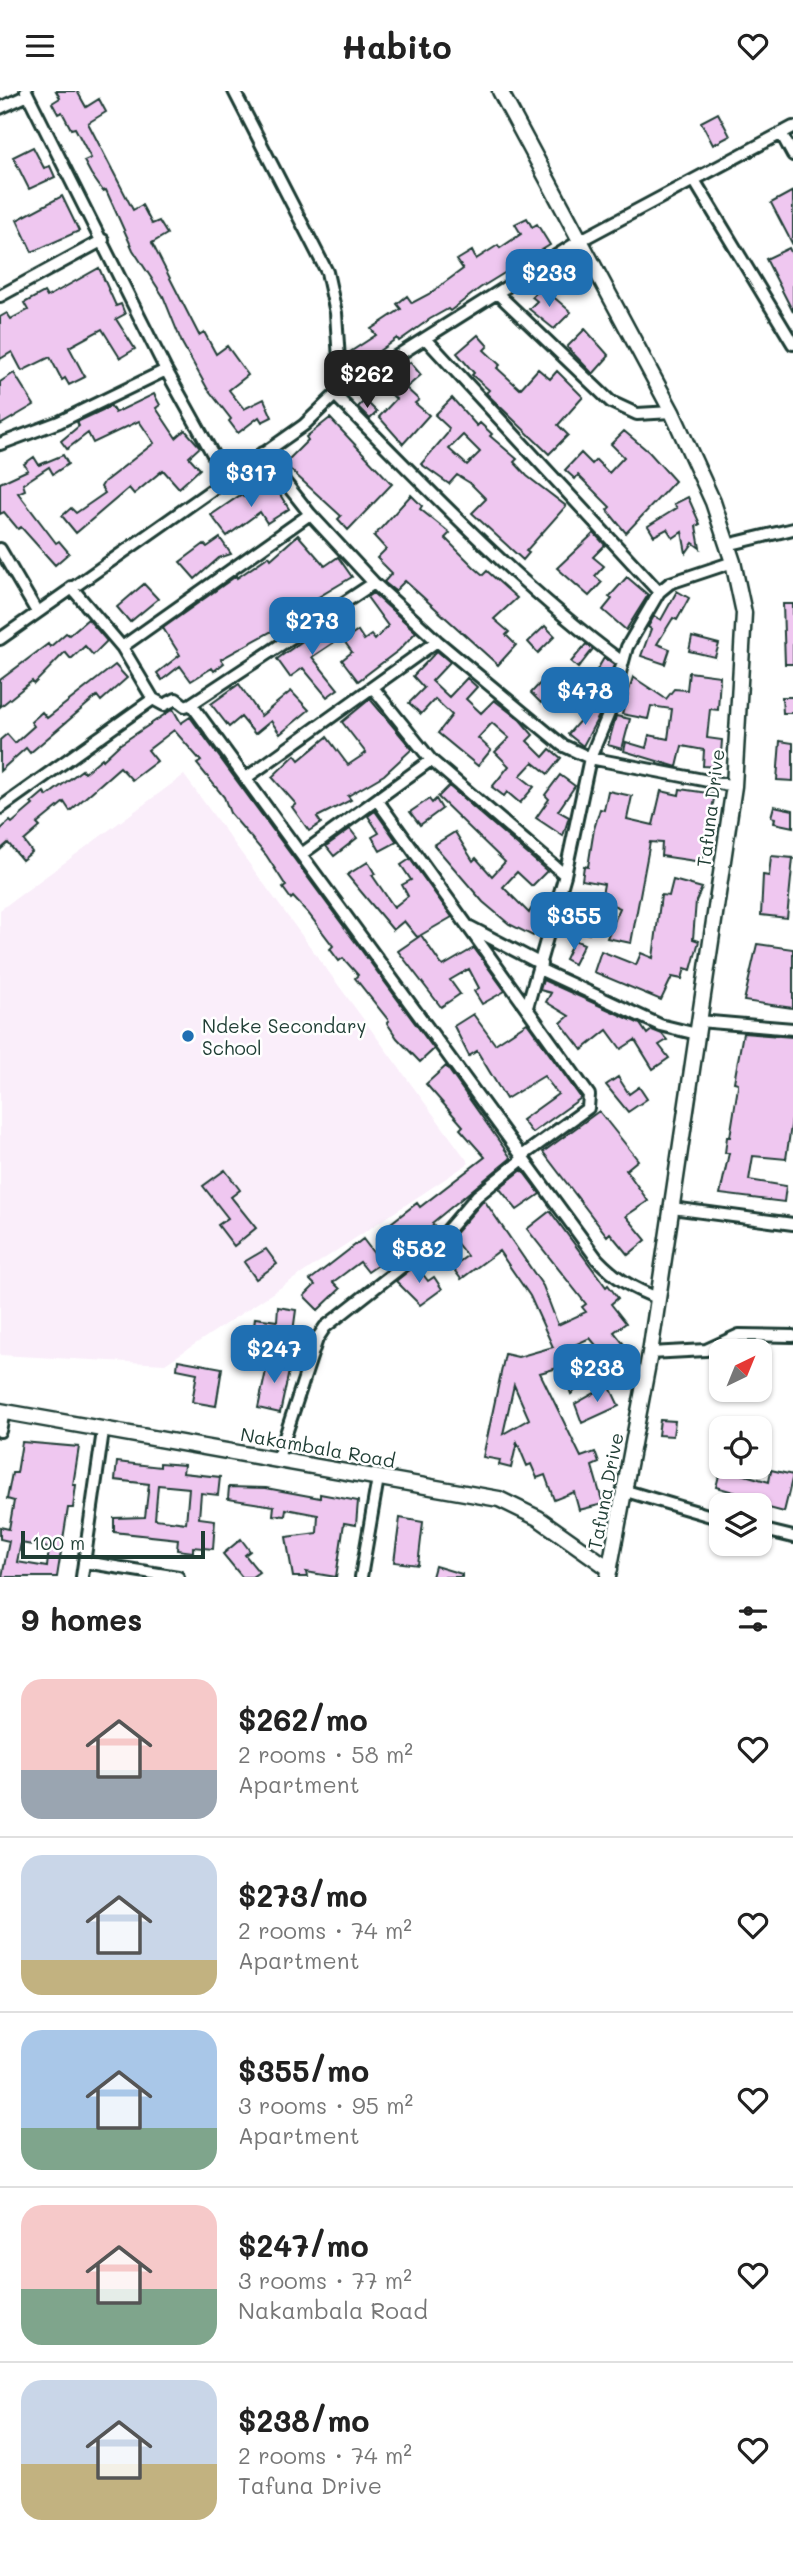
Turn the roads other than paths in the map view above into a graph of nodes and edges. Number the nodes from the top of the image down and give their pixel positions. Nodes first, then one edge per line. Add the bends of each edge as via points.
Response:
1 (233, 91) edge
2 (500, 91) edge
3 (27, 93) edge
4 (0, 108) edge
5 (793, 127) edge
6 (781, 133) junction
7 (793, 155) edge
8 (694, 180) junction
9 (103, 240) junction
10 (581, 240) junction
11 (498, 294) junction
12 (0, 296) edge
13 (426, 339) junction
14 (793, 344) edge
15 (166, 370) junction
16 (338, 394) junction
17 (672, 412) junction
18 (0, 444) edge
19 (262, 453) junction
20 (226, 478) junction
21 (310, 514) junction
22 (793, 529) edge
23 (727, 545) junction
24 (0, 549) edge
25 (733, 562) junction
26 (374, 583) junction
27 (71, 587) junction
28 (659, 592) junction
29 (37, 613) junction
30 (0, 639) edge
31 (437, 641) junction
32 (122, 647) junction
33 (621, 661) junction
34 (374, 689) junction
35 (153, 699) junction
36 (191, 704) junction
37 (590, 758) junction
38 (431, 759) junction
39 (246, 778) junction
40 (734, 786) junction
41 (377, 800) junction
42 (0, 808) edge
43 (303, 853) junction
44 (565, 875) junction
45 (467, 926) junction
46 (540, 967) junction
47 (527, 1007) junction
48 (698, 1028) junction
49 (793, 1029) edge
50 (523, 1157) junction
51 (672, 1207) junction
52 (793, 1224) edge
53 (658, 1298) junction
54 (793, 1336) edge
55 (650, 1353) junction
56 (2, 1411) edge
57 (0, 1431) edge
58 (103, 1431) junction
59 (278, 1458) junction
60 (378, 1478) junction
61 (626, 1491) junction
62 (709, 1515) edge
63 (772, 1532) edge
64 (793, 1537) edge
65 (84, 1562) junction
66 (609, 1573) edge
67 (82, 1577) edge
68 (178, 1577) edge
69 (361, 1577) edge

1 - 16 street via 327,272 337,323
2 - 10 main road, Tafuna Drive
3 - 4 street
3 - 9 street
5 - 6 street
6 - 7 street
6 - 8 street
8 - 10 street
8 - 14 street
9 - 12 street
9 - 15 street
10 - 11 street
10 - 17 main road, Tafuna Drive
11 - 13 street
11 - 17 street via 611,403 637,414
13 - 16 street
13 - 28 street
15 - 18 street via 59,422
15 - 20 street
16 - 19 street via 304,425
16 - 33 street via 529,586
17 - 23 main road, Tafuna Drive
19 - 20 street
19 - 21 street
20 - 27 street
21 - 26 street
21 - 32 street
22 - 23 street
23 - 25 main road, Tafuna Drive
24 - 29 street
25 - 28 street via 674,580
25 - 40 main road, Tafuna Drive via 741,591 744,640
26 - 31 street
26 - 36 street
27 - 29 street
27 - 32 street
28 - 33 street
29 - 30 street
31 - 34 street
31 - 37 street via 562,745
32 - 35 street
33 - 37 street via 610,713
34 - 38 street
34 - 39 street
35 - 36 street via 164,705 176,699 185,706
35 - 42 street
36 - 39 street
37 - 40 street
37 - 44 street
38 - 41 street
38 - 44 street
39 - 43 street
40 - 48 main road, Tafuna Drive
41 - 43 street
41 - 45 street
43 - 50 street
44 - 46 street
45 - 46 street
45 - 47 street
46 - 47 street
46 - 48 street via 660,1025
47 - 50 street via 590,1102
48 - 49 street
48 - 51 main road, Tafuna Drive
50 - 53 street via 613,1276
50 - 59 street via 477,1196 446,1232 326,1327 317,1339
51 - 52 street
51 - 53 main road, Tafuna Drive
53 - 55 main road, Tafuna Drive
54 - 55 street via 739,1335 706,1350
55 - 61 main road, Tafuna Drive
56 - 57 street
56 - 58 main road, Nakambala Road
58 - 59 main road, Nakambala Road
58 - 65 street
59 - 60 main road, Nakambala Road
60 - 66 main road, Nakambala Road via 499,1499 538,1518
60 - 69 street
61 - 62 street
61 - 66 main road, Tafuna Drive
63 - 64 street
65 - 67 street
65 - 68 street

